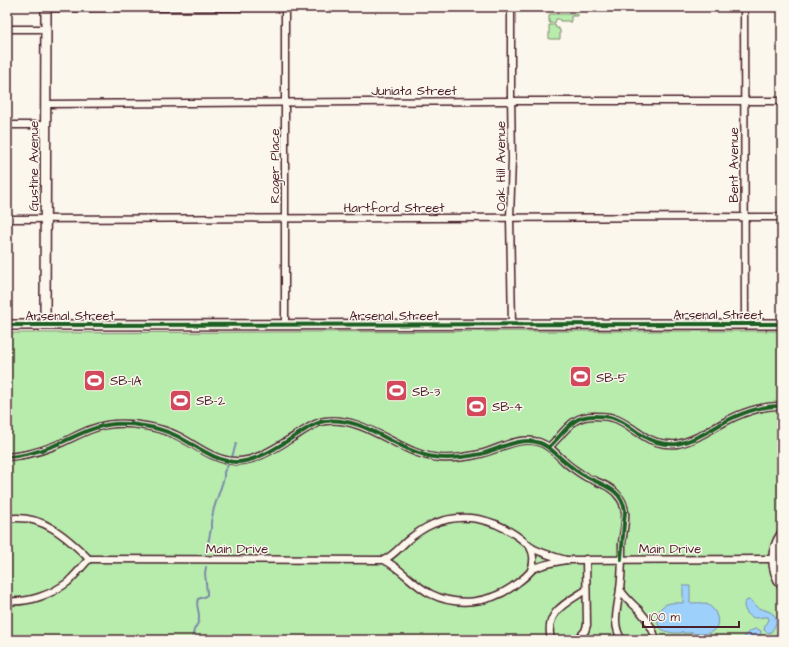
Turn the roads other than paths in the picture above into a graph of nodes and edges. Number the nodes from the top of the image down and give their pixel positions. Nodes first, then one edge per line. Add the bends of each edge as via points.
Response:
1 (46, 7) edge
2 (285, 7) edge
3 (334, 7) edge
4 (511, 7) edge
5 (744, 7) edge
6 (7, 29) edge
7 (46, 29) junction
8 (511, 101) junction
9 (744, 101) junction
10 (782, 101) edge
11 (285, 102) junction
12 (46, 104) junction
13 (7, 125) edge
14 (46, 125) junction
15 (285, 218) junction
16 (510, 218) junction
17 (744, 218) junction
18 (782, 218) edge
19 (7, 219) edge
20 (46, 219) junction
21 (512, 324) junction
22 (745, 324) junction
23 (782, 324) edge
24 (7, 325) edge
25 (46, 325) junction
26 (285, 325) junction
27 (782, 406) edge
28 (549, 447) junction
29 (7, 458) edge
30 (7, 519) edge
31 (782, 534) edge
32 (530, 546) junction
33 (89, 559) junction
34 (586, 559) junction
35 (622, 559) junction
36 (774, 559) junction
37 (384, 560) junction
38 (566, 560) junction
39 (531, 570) junction
40 (782, 585) edge
41 (620, 589) junction
42 (586, 590) junction
43 (7, 601) edge
44 (550, 637) edge
45 (554, 640) edge
46 (577, 640) edge
47 (622, 640) edge
48 (656, 640) edge

1 - 2 street
1 - 7 main road, Gustine Avenue
2 - 3 street
2 - 11 street, Roger Place
4 - 8 street, Oak Hill Avenue
5 - 9 street, Bent Avenue
6 - 7 street
7 - 12 main road, Gustine Avenue
8 - 9 street, Juniata Street
8 - 11 street, Juniata Street
8 - 16 street, Oak Hill Avenue
9 - 10 street, Juniata Street
9 - 17 street, Bent Avenue
11 - 12 street, Juniata Street
11 - 15 street, Roger Place
12 - 14 main road, Gustine Avenue
13 - 14 street
14 - 20 main road, Gustine Avenue
15 - 16 street, Hartford Street
15 - 20 street, Hartford Street
15 - 26 street, Roger Place
16 - 17 street, Hartford Street
16 - 21 street, Oak Hill Avenue
17 - 18 street, Hartford Street
17 - 22 street, Bent Avenue
19 - 20 street, Hartford Street
20 - 25 main road, Gustine Avenue
21 - 22 main road, Arsenal Street
21 - 26 main road, Arsenal Street
22 - 23 main road, Arsenal Street
24 - 25 main road, Arsenal Street
25 - 26 main road, Arsenal Street
27 - 28 street via 745,413 677,444 649,440 613,418 586,416 574,421
28 - 29 street via 538,442 526,441 471,456 433,457 414,452 362,426 323,421 255,458 236,462 209,454 166,431 120,424 94,428 41,451
28 - 35 street via 573,468 611,489 620,497 625,512
30 - 33 street via 27,518 42,523 56,530
31 - 36 main road
32 - 37 street, Main Drive via 495,523 462,517 441,521 422,530
32 - 38 street, Main Drive
32 - 39 street via 533,559
33 - 37 street, Main Drive
33 - 43 street via 68,582 54,591 37,598
34 - 35 street, Main Drive
34 - 38 street, Main Drive
34 - 42 street
35 - 36 street, Main Drive
35 - 41 street
36 - 40 main road via 776,573
37 - 39 street, Main Drive via 418,587 442,598 467,602 479,601 501,593
38 - 39 street, Main Drive
41 - 47 street via 616,623
41 - 48 street via 650,624
42 - 44 street via 554,614 550,622
42 - 46 street via 585,631
44 - 45 street

